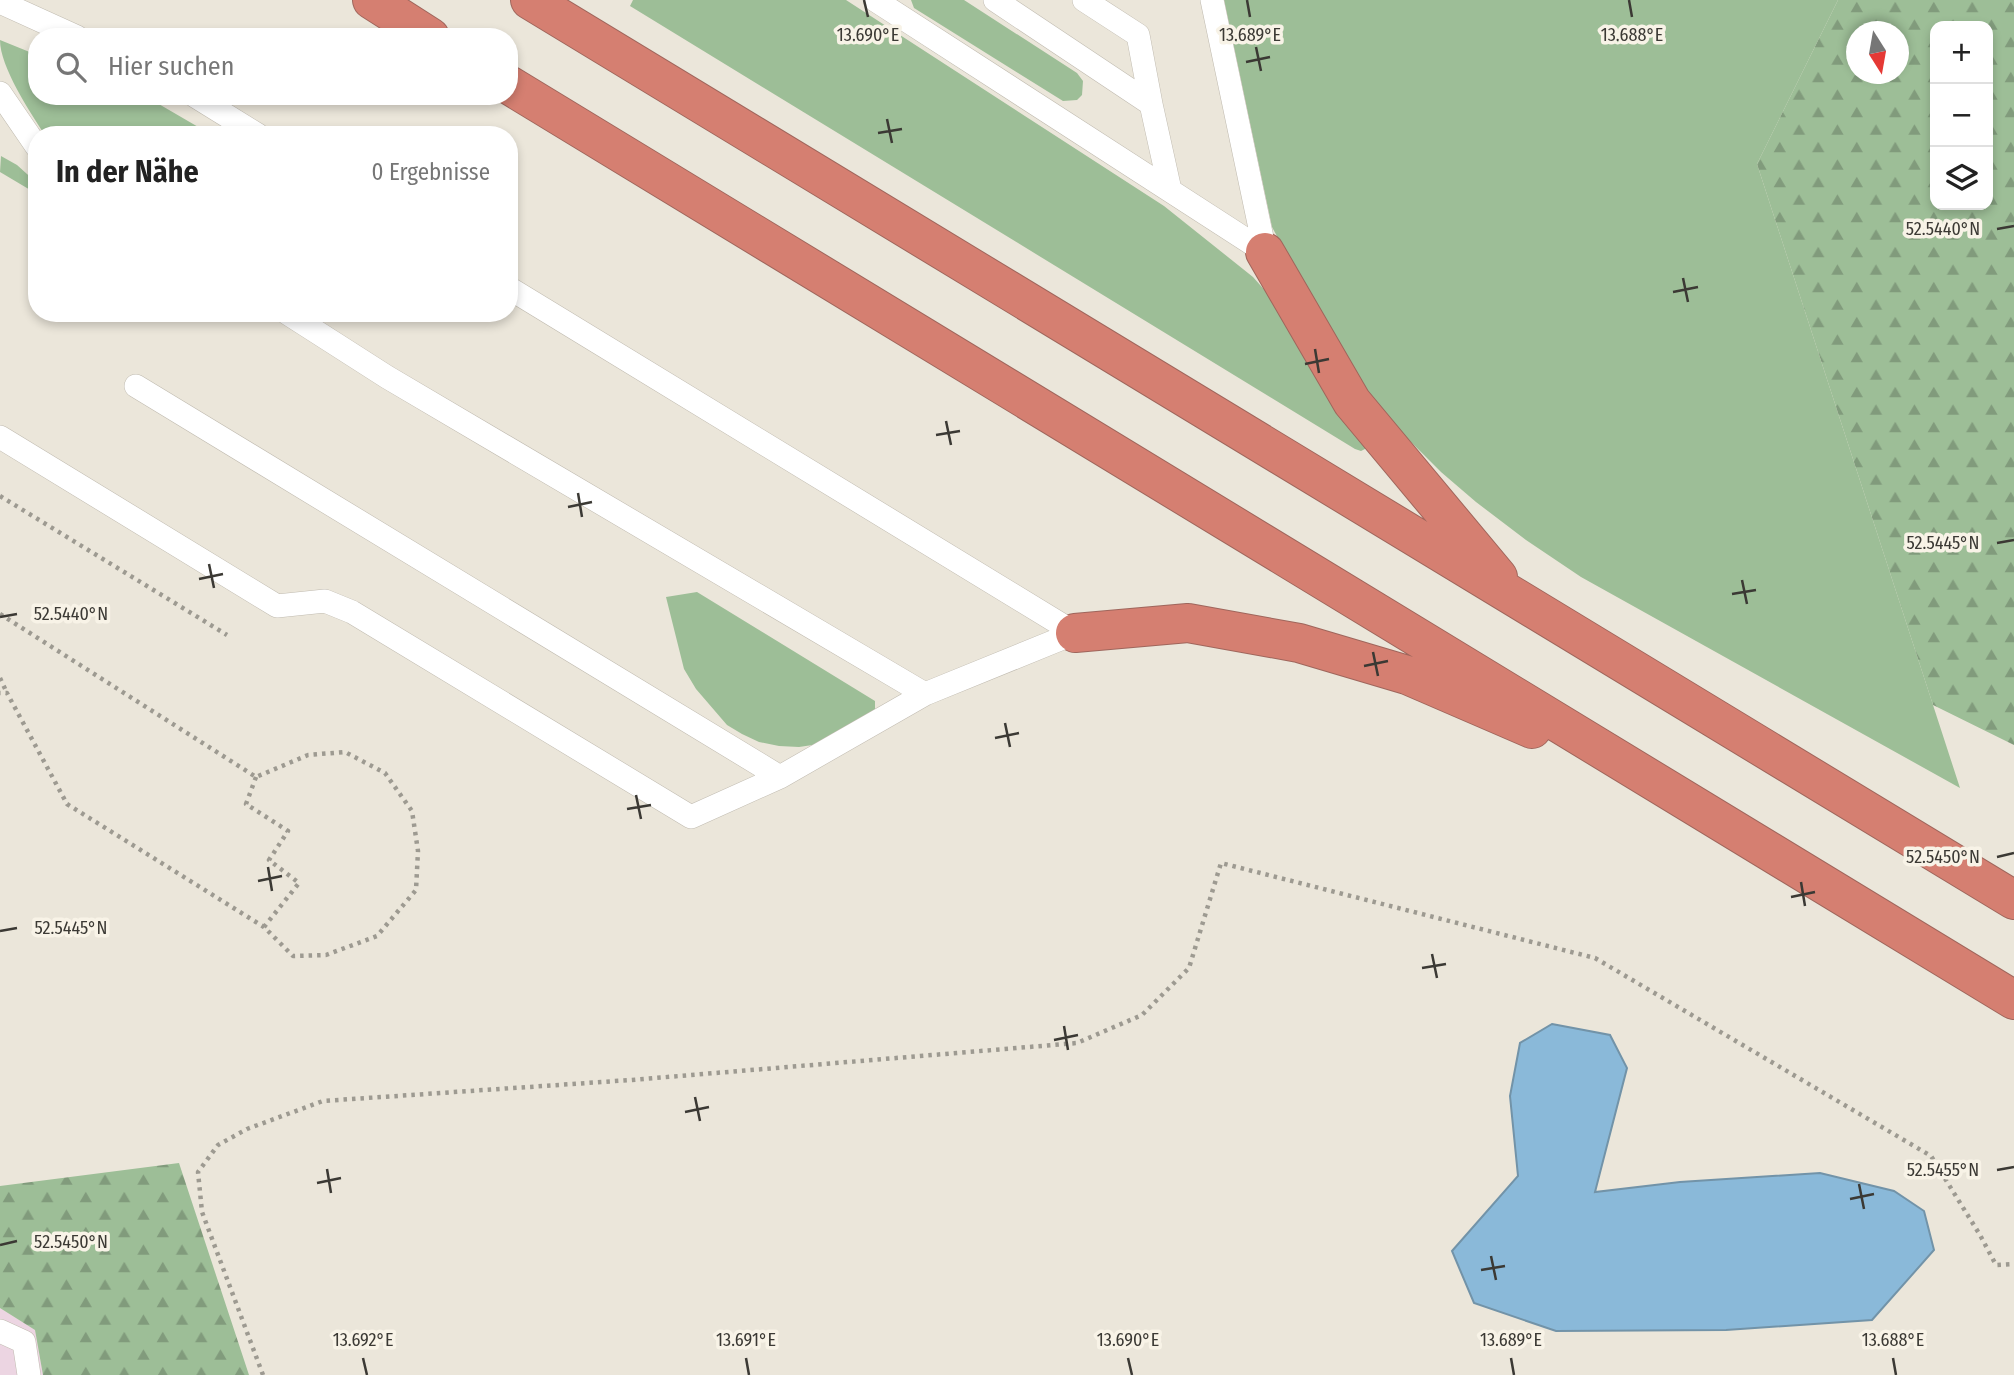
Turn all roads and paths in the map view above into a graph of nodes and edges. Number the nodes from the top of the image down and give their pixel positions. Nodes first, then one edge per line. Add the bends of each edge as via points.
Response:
1 (372, 0) edge
2 (530, 0) edge
3 (875, 0) edge
4 (995, 0) edge
5 (1084, 0) edge
6 (1212, 0) edge
7 (0, 2) edge
8 (57, 28) edge
9 (416, 28) edge
10 (518, 90) edge
11 (0, 93) edge
12 (1151, 104) junction
13 (210, 105) edge
14 (243, 126) edge
15 (28, 134) edge
16 (1170, 190) junction
17 (1265, 252) junction
18 (518, 293) edge
19 (301, 322) edge
20 (136, 386) dead end
21 (0, 437) edge
22 (0, 496) edge
23 (1517, 600) junction
24 (0, 614) edge
25 (1075, 633) junction
26 (227, 635) dead end
27 (0, 678) edge
28 (0, 693) edge
29 (7, 693) junction
30 (925, 694) junction
31 (256, 776) junction
32 (780, 777) junction
33 (1662, 785) junction
34 (2014, 900) edge
35 (264, 928) junction
36 (2014, 1000) edge
37 (2014, 1264) edge
38 (0, 1331) edge
39 (29, 1375) edge
40 (263, 1375) edge

1 - 9 highway
2 - 23 highway
3 - 16 lane
4 - 12 lane
5 - 12 lane via 1139,36
6 - 17 lane
7 - 8 lane
10 - 33 highway
11 - 15 lane
12 - 16 lane
13 - 14 lane
16 - 17 lane
17 - 23 highway via 1352,402
18 - 25 lane
19 - 30 lane
20 - 32 lane
21 - 32 lane via 277,606 326,601 352,612 691,817
22 - 26 path
23 - 34 highway
24 - 31 path
25 - 30 lane
25 - 33 highway via 1188,623 1299,643 1407,675
27 - 29 path
28 - 29 path
29 - 35 path via 67,804
30 - 32 lane
31 - 35 path via 246,804 288,831 269,860 299,883
31 - 35 path via 309,755 345,752 385,773 412,811 418,851 416,890 377,936 326,955 293,956
33 - 36 highway
37 - 40 path via 1996,1265 1931,1156 1595,958 1221,863 1189,968 1142,1015 1077,1043 323,1101 247,1129 218,1145 198,1172 202,1212
38 - 39 lane via 24,1342

